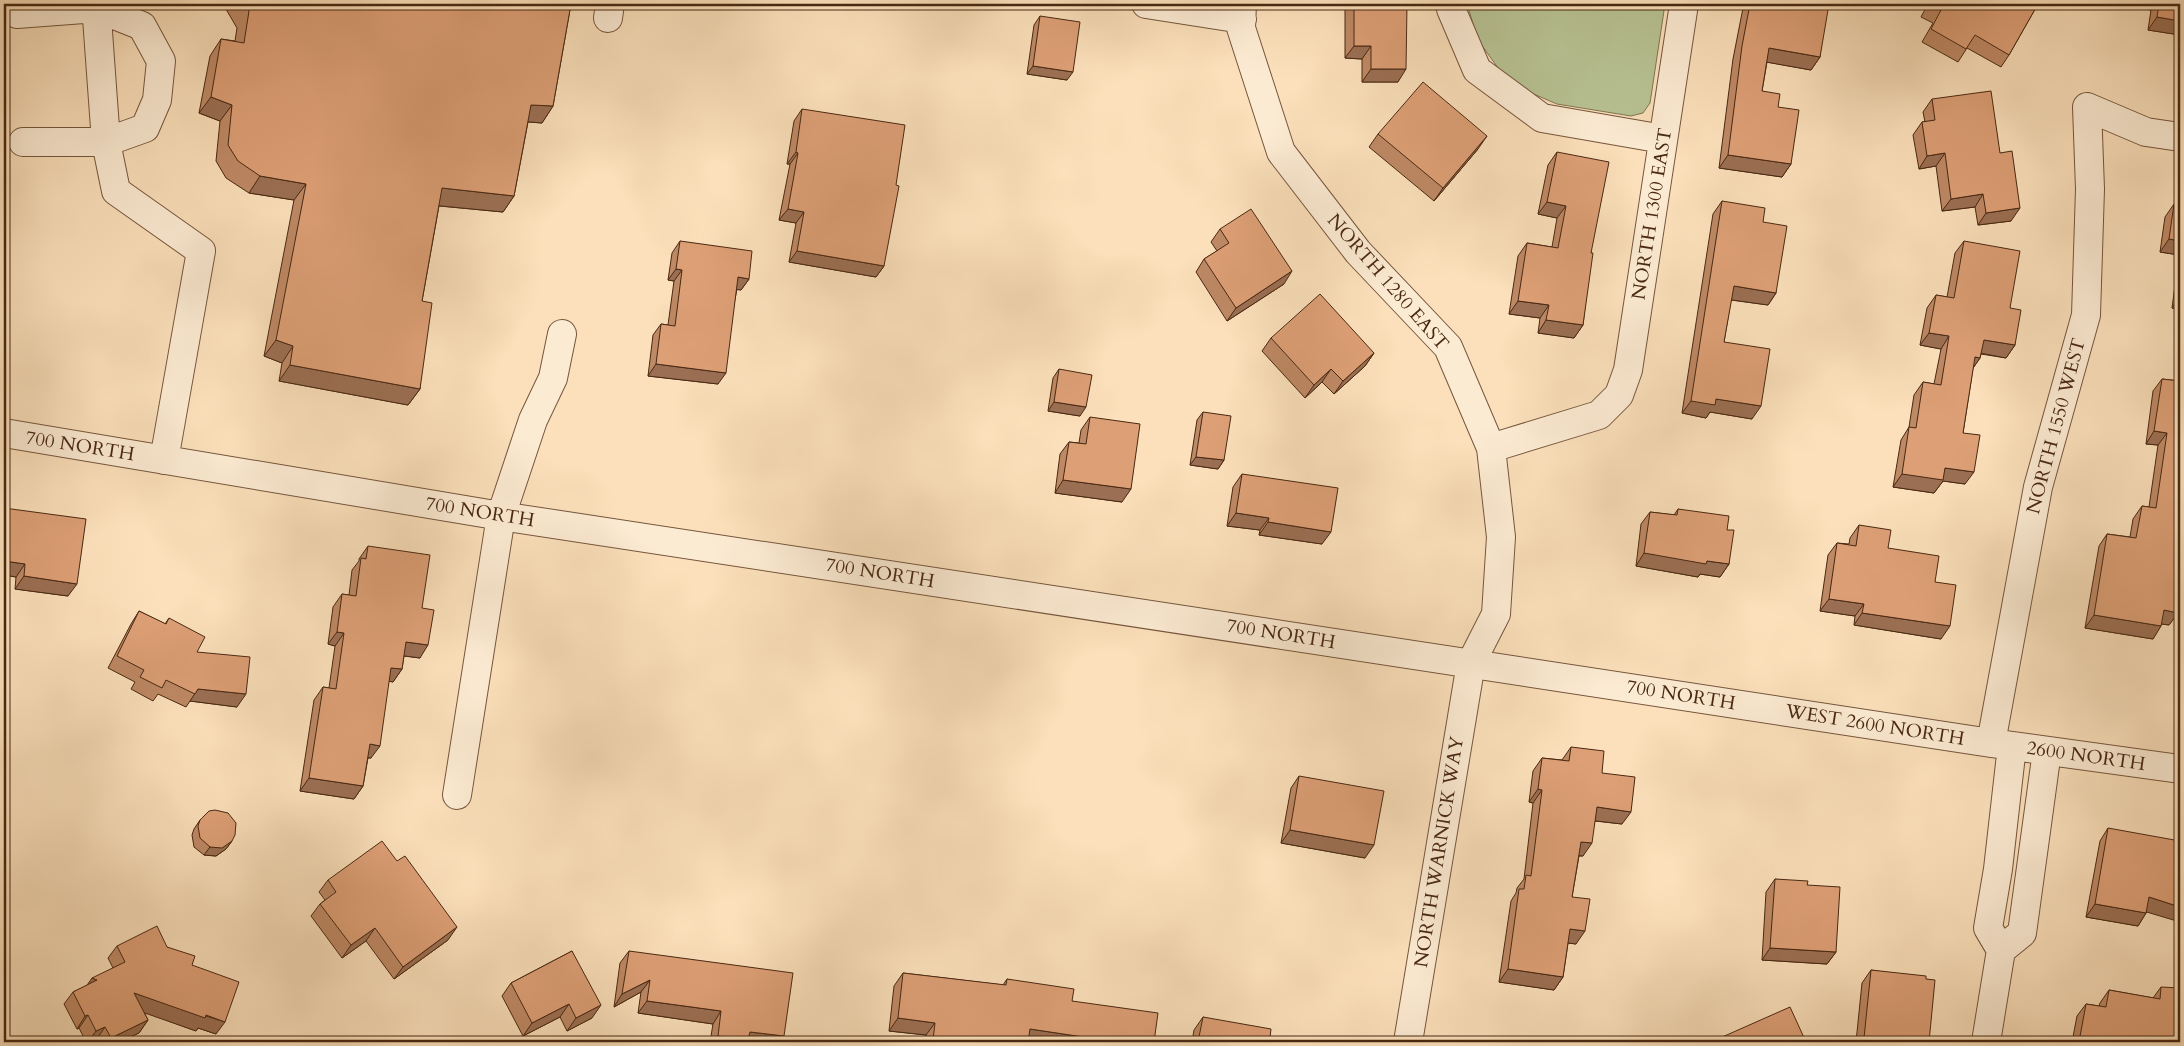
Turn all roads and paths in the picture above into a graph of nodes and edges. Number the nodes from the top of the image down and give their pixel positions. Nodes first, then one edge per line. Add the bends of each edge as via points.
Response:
1 (1146, 4) edge
2 (1452, 4) edge
3 (1684, 4) edge
4 (96, 6) edge
5 (17, 14) dead end
6 (1242, 17) edge
7 (2180, 137) edge
8 (1663, 139) junction
9 (23, 142) dead end
10 (106, 142) junction
11 (562, 334) dead end
12 (4, 433) edge
13 (1491, 448) junction
14 (164, 460) junction
15 (501, 516) junction
16 (1471, 663) junction
17 (1758, 706) joint
18 (2001, 744) junction
19 (2047, 751) junction
20 (2180, 769) edge
21 (457, 795) dead end
22 (2000, 950) junction
23 (1408, 1042) edge
24 (1986, 1042) edge

1 - 6 street
2 - 8 street via 1451,9 1477,70 1542,118
3 - 8 street, NORTH 1300 EAST
4 - 5 street
4 - 10 street
4 - 10 street via 142,26 162,61 157,100 145,128
6 - 13 street, NORTH 1280 EAST via 1281,152 1358,252 1448,347
7 - 18 street, NORTH 1550 WEST via 2146,132 2088,107 2090,189 2086,315 2038,487
8 - 13 street, NORTH 1300 EAST via 1628,370 1619,395 1599,415
9 - 10 street
10 - 14 street via 116,191 201,251
11 - 15 street via 553,378 533,420
12 - 14 street, 700 NORTH
13 - 16 street, NORTH 1280 EAST via 1501,537 1496,614
14 - 15 street, 700 NORTH
15 - 16 street, 700 NORTH
15 - 21 street
16 - 17 street, 700 NORTH
16 - 23 street, NORTH WARNICK WAY
17 - 18 street, WEST 2600 NORTH
18 - 19 street, 2600 NORTH
18 - 22 street, NORTH 1550 WEST via 1998,869 1988,928
19 - 20 street, 2600 NORTH
19 - 22 street via 2022,933
22 - 24 street

